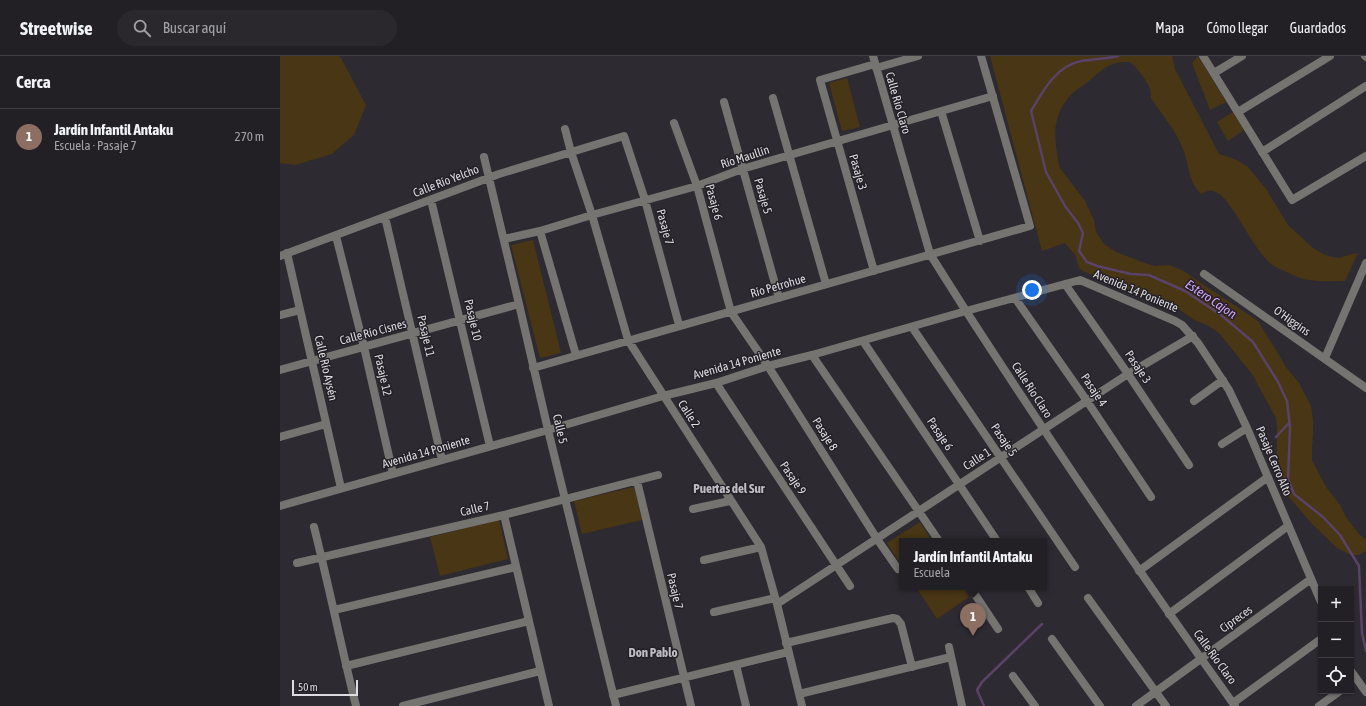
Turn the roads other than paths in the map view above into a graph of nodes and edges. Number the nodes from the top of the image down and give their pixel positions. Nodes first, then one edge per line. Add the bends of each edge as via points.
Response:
1 (918, 56) edge
2 (981, 56) edge
3 (1204, 56) edge
4 (1242, 56) edge
5 (1330, 56) edge
6 (875, 63) edge
7 (1214, 73) junction
8 (1366, 86) edge
9 (993, 96) junction
10 (773, 98) dead end
11 (724, 102) dead end
12 (941, 111) junction
13 (1238, 112) junction
14 (674, 124) dead end
15 (892, 125) junction
16 (565, 129) dead end
17 (624, 136) joint
18 (837, 141) junction
19 (571, 152) junction
20 (1262, 152) junction
21 (790, 155) junction
22 (484, 156) dead end
23 (1366, 156) edge
24 (742, 169) junction
25 (489, 178) junction
26 (697, 186) junction
27 (431, 200) junction
28 (646, 200) junction
29 (592, 215) junction
30 (385, 217) junction
31 (540, 231) junction
32 (336, 236) junction
33 (504, 239) junction
34 (980, 241) junction
35 (930, 254) junction
36 (283, 255) edge
37 (1366, 263) edge
38 (874, 271) junction
39 (1204, 274) dead end
40 (826, 284) junction
41 (1065, 284) junction
42 (779, 298) junction
43 (1015, 298) junction
44 (519, 304) junction
45 (300, 310) junction
46 (966, 311) junction
47 (731, 312) junction
48 (280, 315) edge
49 (460, 320) junction
50 (679, 325) junction
51 (912, 327) junction
52 (413, 334) junction
53 (1193, 336) junction
54 (628, 340) junction
55 (863, 341) junction
56 (364, 347) junction
57 (576, 355) junction
58 (812, 356) junction
59 (1325, 358) junction
60 (312, 362) junction
61 (768, 366) junction
62 (533, 368) junction
63 (280, 370) edge
64 (1128, 374) junction
65 (1223, 380) junction
66 (716, 383) junction
67 (1366, 388) edge
68 (663, 396) junction
69 (1087, 401) junction
70 (1194, 401) dead end
71 (326, 424) junction
72 (1247, 428) junction
73 (548, 430) junction
74 (1044, 430) junction
75 (280, 437) edge
76 (1222, 444) dead end
77 (490, 446) junction
78 (1001, 457) junction
79 (442, 460) junction
80 (1189, 465) dead end
81 (393, 474) junction
82 (658, 475) dead end
83 (1268, 477) junction
84 (637, 481) junction
85 (960, 485) junction
86 (341, 488) junction
87 (1151, 497) dead end
88 (565, 499) junction
89 (730, 501) junction
90 (280, 506) edge
91 (693, 509) dead end
92 (919, 511) junction
93 (504, 514) junction
94 (1288, 526) junction
95 (314, 527) dead end
96 (937, 538) edge
97 (995, 538) edge
98 (877, 539) junction
99 (761, 547) junction
100 (322, 558) junction
101 (704, 560) dead end
102 (297, 564) dead end
103 (837, 565) junction
104 (516, 567) junction
105 (1075, 567) dead end
106 (898, 569) dead end
107 (1139, 571) junction
108 (1311, 579) junction
109 (850, 586) dead end
110 (972, 590) edge
111 (1030, 590) edge
112 (1318, 595) edge
113 (1088, 598) dead end
114 (776, 601) junction
115 (1038, 603) dead end
116 (334, 610) junction
117 (714, 612) dead end
118 (1168, 614) junction
119 (529, 621) junction
120 (998, 629) dead end
121 (1052, 639) dead end
122 (1318, 641) edge
123 (949, 647) dead end
124 (787, 648) junction
125 (951, 657) junction
126 (1201, 659) junction
127 (736, 665) junction
128 (346, 666) junction
129 (912, 667) junction
130 (540, 672) junction
131 (1013, 676) dead end
132 (684, 677) junction
133 (1354, 681) edge
134 (1156, 692) junction
135 (1366, 692) edge
136 (799, 694) junction
137 (1336, 694) edge
138 (613, 695) junction
139 (1033, 705) edge
140 (1234, 705) edge
141 (356, 706) edge
142 (403, 706) edge
143 (549, 706) edge
144 (616, 706) edge
145 (691, 706) edge
146 (746, 706) edge
147 (802, 706) edge
148 (962, 706) edge
149 (1100, 706) edge
150 (1136, 706) edge
151 (1166, 706) edge
152 (1319, 706) edge

1 - 6 street
2 - 9 street
3 - 7 street
4 - 7 street
5 - 13 street
6 - 15 street, Calle Río Claro
6 - 18 street, Pasaje 3 via 820,80
7 - 13 street
8 - 20 street
9 - 12 street, Río Maullín
9 - 34 street, Río Petrohue via 1030,226
10 - 21 street
11 - 24 street, Pasaje 5
12 - 15 street, Río Maullín
12 - 34 street
13 - 20 street
14 - 26 street, Pasaje 6
15 - 18 street, Río Maullín
15 - 35 street, Calle Río Claro
16 - 19 street, Calle 2
17 - 19 street, Calle Río Yelcho
17 - 28 street, Pasaje 7
18 - 21 street, Río Maullín
18 - 38 street, Pasaje 3
19 - 25 street, Calle Río Yelcho
19 - 29 street, Calle 2
20 - 23 street via 1292,200
21 - 24 street, Río Maullín
21 - 40 street
22 - 25 street, Calle 5
24 - 26 street, Río Maullín
24 - 42 street, Pasaje 5
25 - 27 street, Calle Río Yelcho
25 - 33 street, Calle 5
26 - 28 street, Río Maullín
26 - 47 street, Pasaje 6
27 - 30 street, Calle Río Yelcho
27 - 49 street, Pasaje 10
28 - 29 street, Río Maullín
28 - 50 street, Pasaje 7
29 - 31 street, Río Maullín
29 - 54 street, Calle 2
30 - 32 street, Calle Río Yelcho
30 - 52 street, Pasaje 11
31 - 33 street, Río Maullín
31 - 57 street
32 - 36 street, Calle Río Yelcho
32 - 56 street, Pasaje 12
33 - 44 street, Calle 5
34 - 35 street, Río Petrohue
35 - 38 street, Río Petrohue
35 - 46 street, Calle Río Claro
36 - 45 street, Calle Río Aysén
37 - 59 street
38 - 40 street, Río Petrohue
39 - 59 street, O'Higgins
40 - 42 street, Río Petrohue
41 - 43 street, Avenida 14 Poniente
41 - 53 street, Avenida 14 Poniente via 1080,280 1175,321
41 - 64 street, Pasaje 3
42 - 47 street, Río Petrohue
43 - 46 street, Avenida 14 Poniente
43 - 69 street, Pasaje 4
44 - 49 street, Calle Río Cisnes
44 - 62 street, Calle 5
45 - 48 street
45 - 60 street, Calle Río Aysén
46 - 51 street, Avenida 14 Poniente
46 - 74 street, Calle Río Claro
47 - 50 street, Río Petrohue
47 - 61 street, Pasaje 8
49 - 52 street, Calle Río Cisnes
49 - 77 street, Pasaje 10
50 - 54 street, Río Petrohue
51 - 55 street, Avenida 14 Poniente
51 - 78 street, Pasaje 5
52 - 56 street, Calle Río Cisnes
52 - 79 street, Pasaje 11
53 - 64 street, Calle 1
53 - 65 street, Pasaje Cerro Alto
54 - 57 street, Río Petrohue
54 - 68 street, Calle 2
55 - 58 street, Avenida 14 Poniente
55 - 85 street, Pasaje 6
56 - 60 street, Calle Río Cisnes
56 - 81 street, Pasaje 12
57 - 62 street, Río Petrohue
58 - 61 street, Avenida 14 Poniente
58 - 92 street
59 - 67 street, O'Higgins
60 - 63 street, Calle Río Cisnes
60 - 71 street, Calle Río Aysén
61 - 66 street, Avenida 14 Poniente
61 - 98 street, Pasaje 8
62 - 73 street, Calle 5
64 - 69 street, Calle 1
64 - 80 street, Pasaje 3
65 - 70 street
65 - 72 street, Pasaje Cerro Alto
66 - 68 street, Avenida 14 Poniente
66 - 103 street, Pasaje 9
68 - 73 street, Avenida 14 Poniente
68 - 89 street, Calle 2
69 - 74 street, Calle 1
69 - 87 street, Pasaje 4
71 - 75 street
71 - 86 street, Calle Río Aysén
72 - 76 street
72 - 83 street, Pasaje Cerro Alto
73 - 77 street, Avenida 14 Poniente
73 - 88 street, Calle 5
74 - 78 street, Calle 1
74 - 107 street, Calle Río Claro
77 - 79 street, Avenida 14 Poniente
78 - 85 street, Calle 1
78 - 105 street, Pasaje 5
79 - 81 street, Avenida 14 Poniente
81 - 86 street, Avenida 14 Poniente
82 - 84 street, Calle 7
83 - 94 street, Pasaje Cerro Alto
83 - 107 street
84 - 88 street, Calle 7
84 - 132 street, Pasaje 7
85 - 92 street, Calle 1
85 - 97 street, Pasaje 6
86 - 90 street, Avenida 14 Poniente
88 - 93 street, Calle 7
88 - 138 street, Calle 5
89 - 91 street
89 - 99 street, Calle 2
92 - 96 street
92 - 98 street, Calle 1
93 - 100 street, Calle 7
93 - 104 street
94 - 108 street, Pasaje Cerro Alto
94 - 118 street
95 - 100 street
98 - 103 street, Calle 1
98 - 106 street, Pasaje 8
99 - 101 street
99 - 114 street, Calle 2
100 - 102 street, Calle 7
100 - 116 street
103 - 109 street, Pasaje 9
103 - 114 street, Calle 1
104 - 116 street
104 - 119 street
107 - 118 street, Calle Río Claro
108 - 112 street, Pasaje Cerro Alto
108 - 126 street, Cipreces
110 - 120 street
111 - 115 street
113 - 134 street
114 - 117 street
114 - 124 street, Calle 2
116 - 128 street
118 - 126 street, Calle Río Claro
119 - 128 street
119 - 130 street
121 - 149 street
122 - 140 street
123 - 125 street
124 - 127 street
124 - 129 street via 890,618 897,619 901,624
124 - 136 street, Calle 2
125 - 129 street
125 - 148 street
126 - 134 street, Cipreces
126 - 140 street, Calle Río Claro
127 - 132 street
127 - 146 street
128 - 141 street
129 - 136 street
130 - 142 street
130 - 143 street
131 - 139 street
132 - 138 street
132 - 145 street, Pasaje 7
133 - 135 street
134 - 150 street, Cipreces
134 - 151 street
136 - 147 street, Calle 2
137 - 152 street
138 - 144 street, Calle 5

